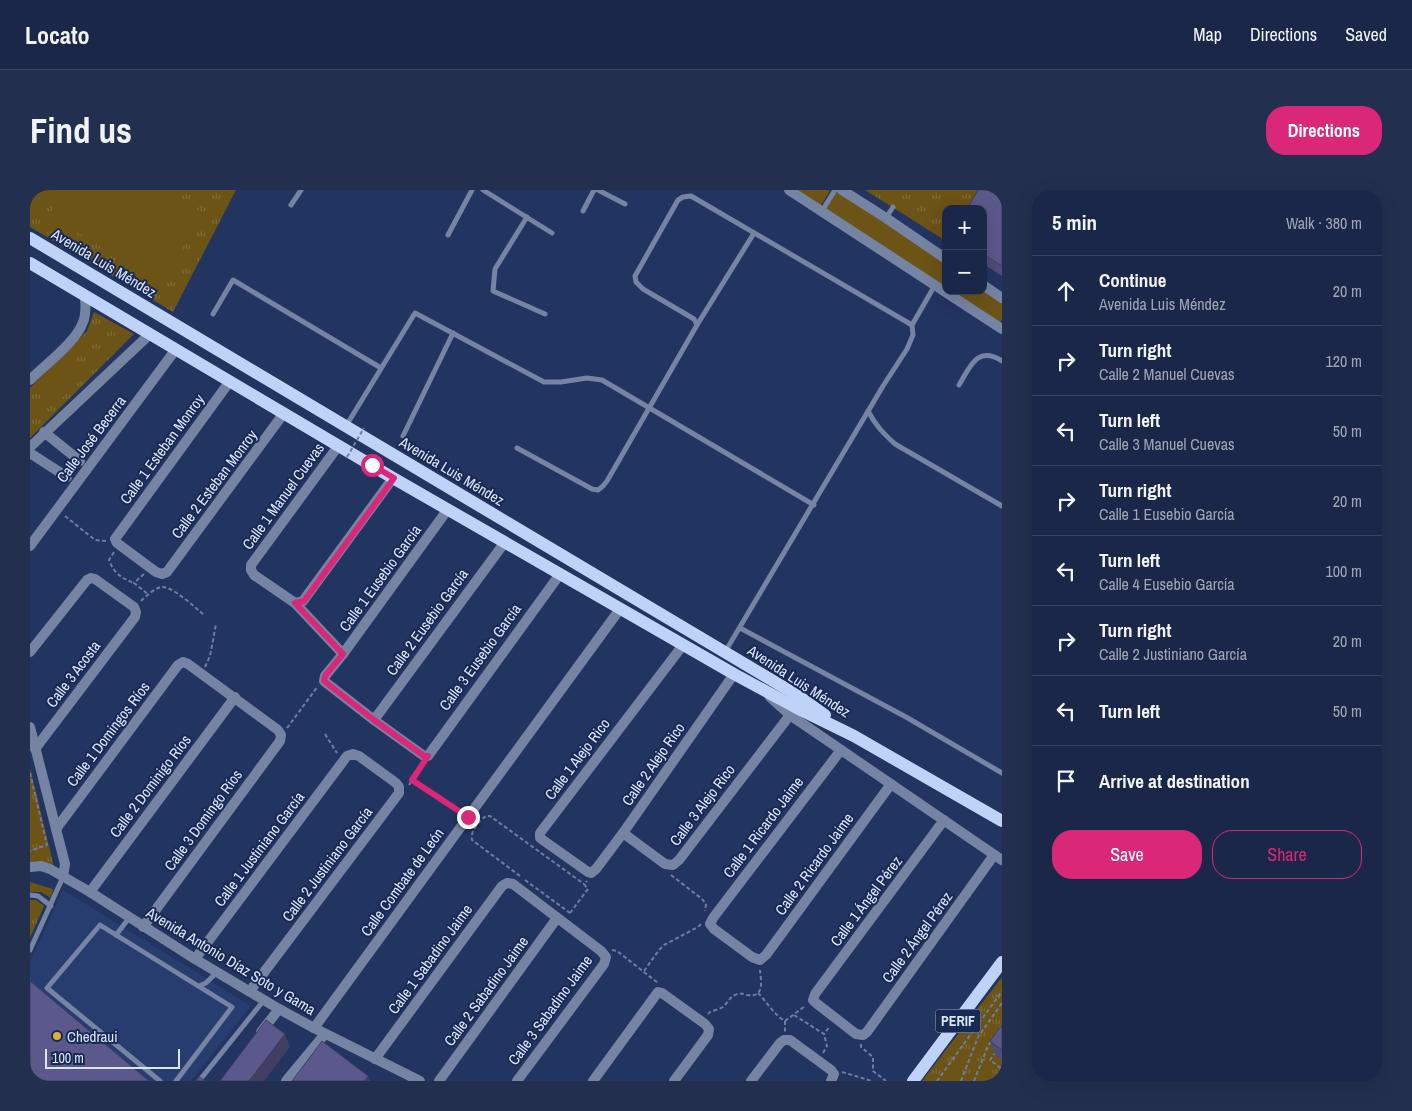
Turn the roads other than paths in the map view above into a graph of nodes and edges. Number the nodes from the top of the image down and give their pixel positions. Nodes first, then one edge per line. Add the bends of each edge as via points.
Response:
1 (301, 190) edge
2 (472, 190) edge
3 (484, 190) edge
4 (594, 190) edge
5 (598, 190) edge
6 (789, 190) edge
7 (834, 190) edge
8 (842, 190) edge
9 (626, 204) dead end
10 (291, 205) dead end
11 (893, 207) dead end
12 (582, 211) dead end
13 (822, 211) junction
14 (526, 217) junction
15 (886, 218) junction
16 (552, 233) dead end
17 (754, 233) junction
18 (448, 235) dead end
19 (30, 238) edge
20 (942, 256) edge
21 (30, 263) edge
22 (935, 285) junction
23 (987, 288) edge
24 (85, 295) junction
25 (1002, 298) edge
26 (213, 314) dead end
27 (545, 314) dead end
28 (697, 325) junction
29 (912, 325) junction
30 (1001, 326) edge
31 (453, 333) junction
32 (150, 334) junction
33 (176, 349) junction
34 (1002, 361) edge
35 (381, 368) junction
36 (30, 380) edge
37 (230, 381) junction
38 (959, 385) dead end
39 (649, 408) junction
40 (868, 411) junction
41 (284, 413) junction
42 (346, 426) junction
43 (44, 432) junction
44 (403, 436) dead end
45 (338, 445) junction
46 (30, 447) edge
47 (517, 448) dead end
48 (30, 453) edge
49 (80, 461) dead end
50 (67, 477) dead end
51 (394, 478) junction
52 (814, 505) junction
53 (1002, 506) edge
54 (448, 509) junction
55 (505, 542) junction
56 (30, 546) edge
57 (151, 568) joint
58 (560, 574) junction
59 (295, 603) junction
60 (620, 609) junction
61 (740, 628) junction
62 (683, 645) junction
63 (30, 652) edge
64 (725, 652) junction
65 (343, 654) junction
66 (734, 674) junction
67 (759, 689) junction
68 (235, 697) junction
69 (790, 715) junction
70 (374, 720) junction
71 (30, 727) edge
72 (854, 736) junction
73 (35, 750) junction
74 (841, 750) junction
75 (1002, 773) edge
76 (891, 784) junction
77 (399, 793) joint
78 (944, 820) junction
79 (1002, 821) edge
80 (56, 829) junction
81 (623, 833) junction
82 (998, 857) edge
83 (30, 867) edge
84 (596, 869) joint
85 (63, 878) junction
86 (90, 892) junction
87 (30, 895) edge
88 (51, 906) junction
89 (129, 918) junction
90 (560, 920) junction
91 (142, 927) junction
92 (116, 935) junction
93 (30, 950) edge
94 (195, 959) junction
95 (760, 960) joint
96 (1002, 962) edge
97 (217, 972) junction
98 (198, 986) junction
99 (250, 992) junction
100 (264, 999) junction
101 (279, 1009) junction
102 (836, 1018) joint
103 (314, 1028) junction
104 (325, 1034) junction
105 (253, 1042) edge
106 (375, 1059) junction
107 (833, 1077) edge
108 (160, 1081) edge
109 (176, 1081) edge
110 (199, 1081) edge
111 (286, 1081) edge
112 (420, 1081) edge
113 (439, 1081) edge
114 (517, 1081) edge
115 (593, 1081) edge
116 (674, 1081) edge
117 (751, 1081) edge
118 (913, 1081) edge

1 - 10 lane
2 - 18 lane
3 - 14 lane
4 - 12 lane
5 - 9 lane
6 - 13 street
7 - 13 lane
8 - 15 street
11 - 15 lane
13 - 22 street
14 - 16 lane
14 - 27 lane via 495,269 493,291
15 - 20 street
17 - 28 lane
17 - 28 lane via 691,196 678,200 635,276 643,289 694,319
17 - 29 lane
19 - 42 main road, Avenida Luis Méndez
21 - 24 main road, Avenida Luis Méndez
22 - 29 lane
22 - 30 street
23 - 25 street
24 - 32 main road, Avenida Luis Méndez
24 - 36 street via 86,310 79,331
26 - 35 lane via 233,280
28 - 39 lane
29 - 40 lane via 913,335 907,349
31 - 35 lane via 415,313
31 - 39 lane via 544,382 587,378 602,380
31 - 44 lane
32 - 33 main road, Avenida Luis Méndez
32 - 43 street
33 - 37 main road, Avenida Luis Méndez
33 - 56 street, Calle José Becerra
34 - 38 lane via 979,356
35 - 42 lane
37 - 41 main road, Avenida Luis Méndez
37 - 57 street, Calle 1 Esteban Monroy via 118,540
39 - 47 lane via 607,481 598,490
39 - 52 lane
40 - 52 lane
40 - 53 lane via 882,433 895,444
41 - 45 main road, Avenida Luis Méndez
41 - 57 street, Calle 2 Esteban Monroy via 167,572 162,574
42 - 64 main road, Avenida Luis Méndez
43 - 46 street
43 - 49 street
45 - 51 main road, Avenida Luis Méndez
45 - 59 street, Calle 1 Manuel Cuevas via 251,564 254,575
48 - 50 street
51 - 54 main road, Avenida Luis Méndez
51 - 59 street via 304,601
52 - 61 lane
54 - 55 main road, Avenida Luis Méndez
54 - 65 street, Calle 1 Eusebio García
55 - 58 main road, Avenida Luis Méndez
55 - 70 street, Calle 2 Eusebio García
58 - 60 main road, Avenida Luis Méndez
58 - 70 street, Calle 3 Eusebio García via 426,756
59 - 65 street
60 - 62 main road, Avenida Luis Méndez
60 - 103 street, Calle Combate de León
61 - 64 lane
61 - 75 lane via 906,717
62 - 66 main road, Avenida Luis Méndez
62 - 84 street, Calle 1 Alejo Rico via 540,833 540,838 588,872
63 - 73 street, Calle 3 Acosta via 86,580 91,578 135,613
64 - 72 main road, Avenida Luis Méndez via 800,697
65 - 70 street, Calle 1 Eusebio García via 324,681
66 - 67 main road, Avenida Luis Méndez
66 - 81 street, Calle 2 Alejo Rico
67 - 69 street, Avenida Luis Méndez
67 - 72 main road, Avenida Luis Méndez
68 - 80 street, Calle 1 Domingos Ríos via 188,664 178,665
68 - 86 street, Calle 2 Dominigo Ríos
68 - 91 street, Calle 3 Domingo Ríos via 280,733 280,741
69 - 74 street, Avenida Luis Méndez
69 - 81 street, Calle 3 Alejo Rico via 673,866 665,864
71 - 73 street
72 - 79 main road, Avenida Luis Méndez
73 - 80 street
74 - 76 street, Avenida Luis Méndez
74 - 95 street, Calle 1 Ricardo Jaime via 706,923
76 - 78 street, Avenida Luis Méndez
76 - 95 street, Calle 2 Ricardo Jaime
77 - 94 street, Calle 1 Justiniano García via 396,783 359,756 353,754 345,759
77 - 99 street, Calle 2 Justiniano García
78 - 82 street, Avenida Luis Méndez
78 - 102 street, Calle 1 Ángel Pérez via 815,994 813,1000
80 - 85 street via 65,864
81 - 84 street, Calle 2 Alejo Rico
82 - 102 street, Calle 2 Ángel Pérez via 867,1032 856,1034
83 - 85 street, Avenida Antonio Díaz Soto y Gama via 41,866
85 - 86 street, Avenida Antonio Díaz Soto y Gama
85 - 88 lane
86 - 89 street, Avenida Antonio Díaz Soto y Gama
87 - 88 lane via 38,896
88 - 93 lane
89 - 91 street, Avenida Antonio Díaz Soto y Gama
89 - 92 lane
90 - 106 street, Calle 1 Sabadino Jaime via 513,884 502,886
90 - 113 street, Calle 2 Sabadino Jaime
90 - 114 street, Calle 3 Sabadino Jaime via 606,957
91 - 94 street, Avenida Antonio Díaz Soto y Gama
92 - 98 lane
92 - 108 lane via 100,925 47,988
94 - 97 street, Avenida Antonio Díaz Soto y Gama
96 - 118 main road, PERIF
97 - 98 lane
97 - 99 street, Avenida Antonio Díaz Soto y Gama
98 - 109 lane via 232,1007
99 - 100 street, Avenida Antonio Díaz Soto y Gama
100 - 101 street, Avenida Antonio Díaz Soto y Gama
100 - 110 lane
101 - 103 street, Avenida Antonio Díaz Soto y Gama
101 - 105 street
103 - 104 street, Avenida Antonio Díaz Soto y Gama
104 - 106 street, Avenida Antonio Díaz Soto y Gama
104 - 111 street
106 - 112 street, Avenida Antonio Díaz Soto y Gama
107 - 117 street via 818,1061 790,1040 784,1040
115 - 116 street via 658,992 709,1030

